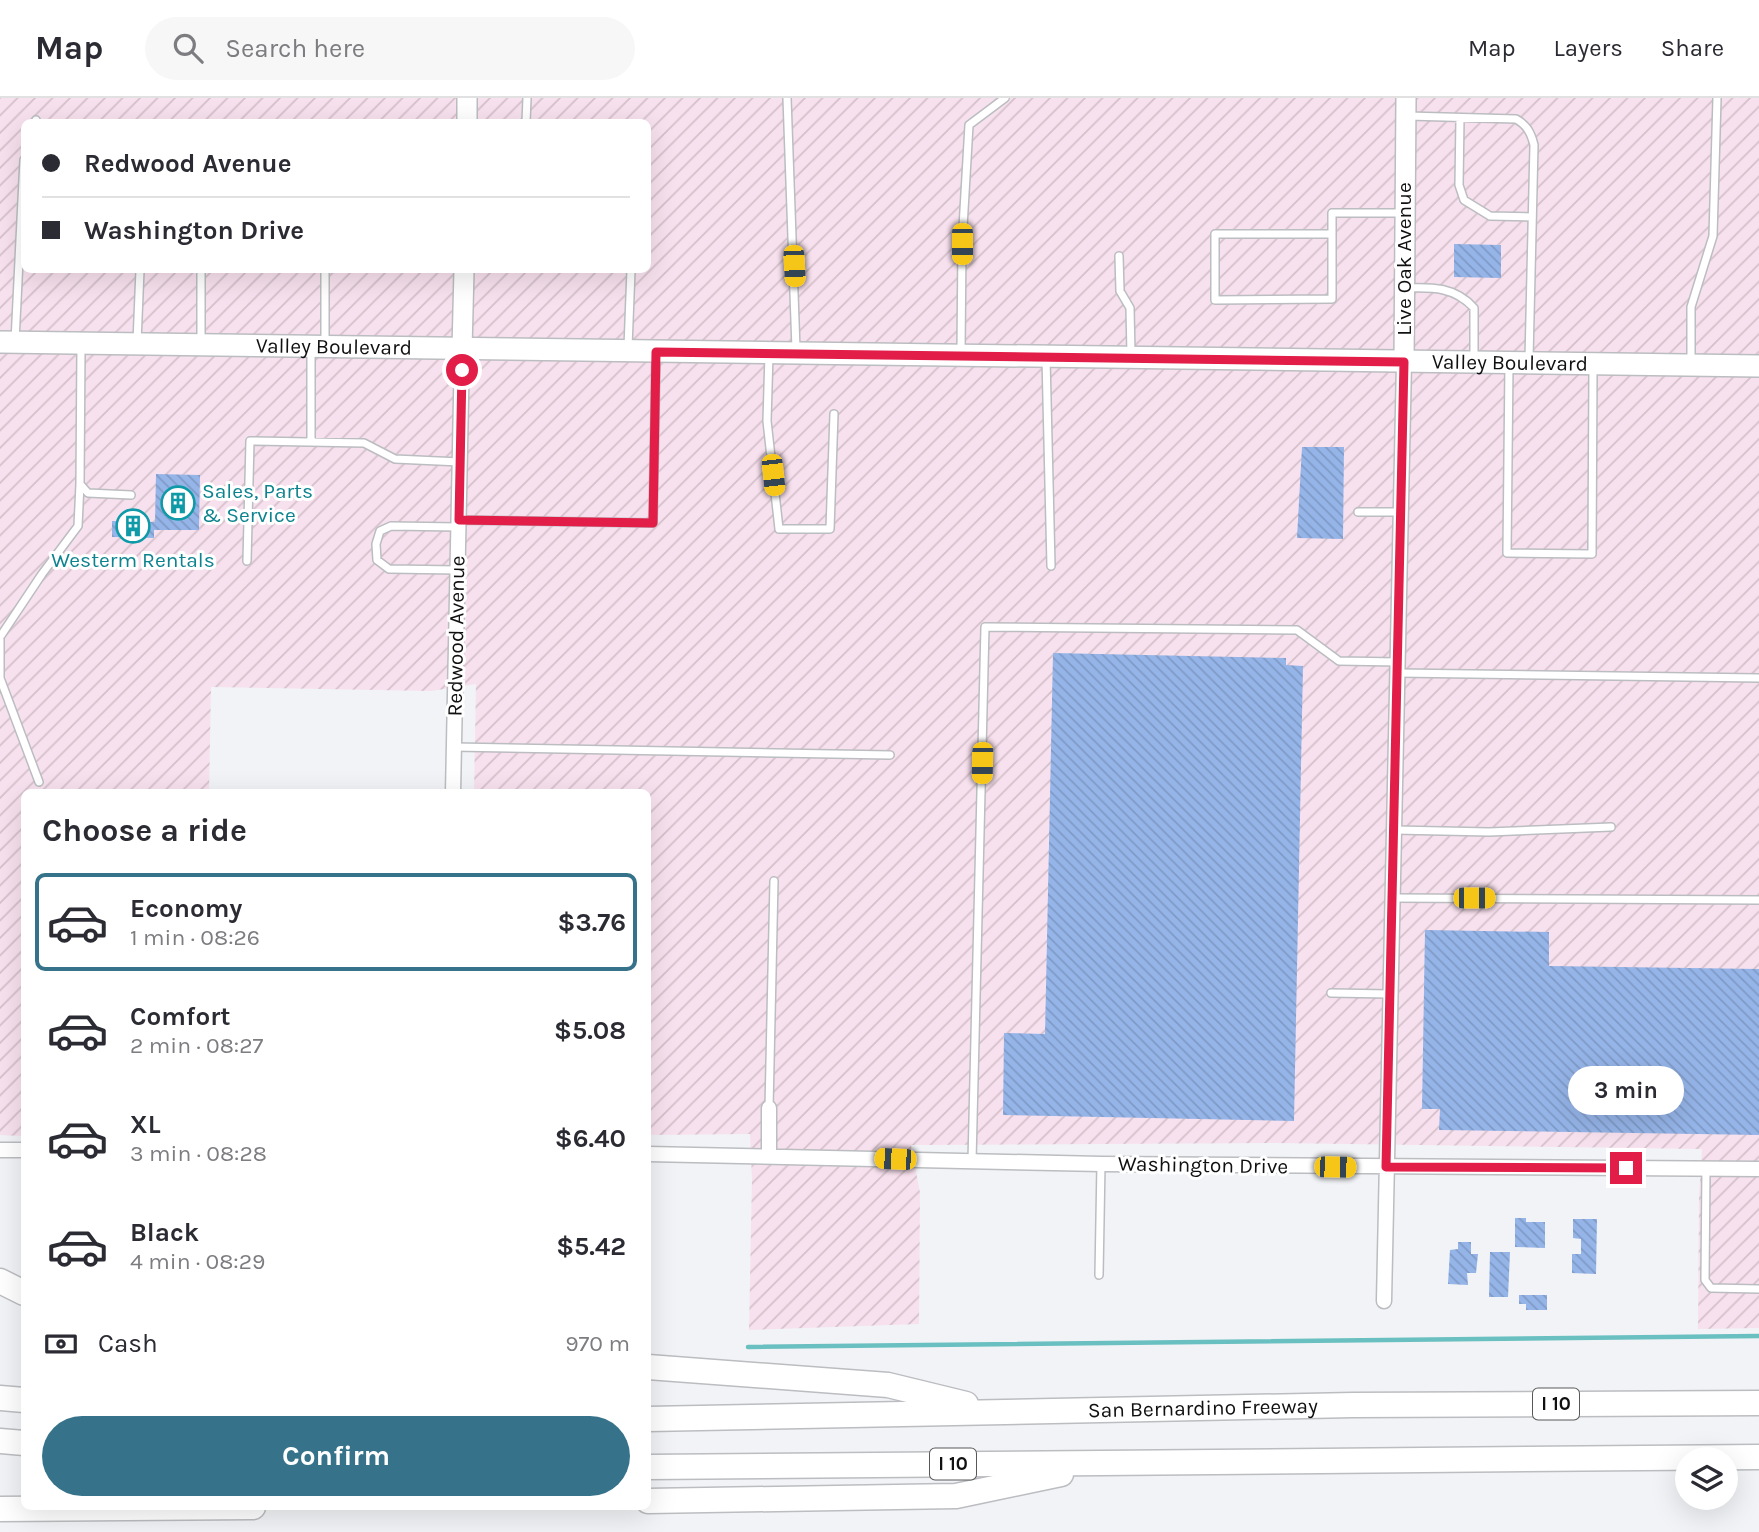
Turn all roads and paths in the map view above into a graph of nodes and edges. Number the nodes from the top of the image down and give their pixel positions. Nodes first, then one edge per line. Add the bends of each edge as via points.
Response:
1 (467, 98) edge
2 (527, 98) edge
3 (787, 98) edge
4 (1006, 98) edge
5 (1717, 98) edge
6 (1405, 107) edge
7 (1460, 118) junction
8 (467, 119) edge
9 (526, 119) edge
10 (21, 192) edge
11 (1405, 213) junction
12 (1532, 217) junction
13 (1332, 234) junction
14 (1119, 256) dead end
15 (139, 273) edge
16 (201, 273) edge
17 (325, 273) edge
18 (464, 273) edge
19 (631, 273) edge
20 (1405, 288) junction
21 (7, 342) edge
22 (81, 343) junction
23 (136, 344) junction
24 (201, 345) junction
25 (318, 347) junction
26 (463, 349) junction
27 (628, 351) junction
28 (656, 352) junction
29 (769, 353) junction
30 (796, 354) junction
31 (961, 356) junction
32 (1046, 357) junction
33 (1131, 358) junction
34 (1404, 362) junction
35 (1474, 362) junction
36 (1519, 363) junction
37 (1594, 364) junction
38 (1690, 365) junction
39 (1759, 366) edge
40 (834, 414) dead end
41 (311, 442) junction
42 (460, 463) junction
43 (80, 484) junction
44 (131, 495) dead end
45 (1358, 512) dead end
46 (1401, 512) junction
47 (459, 524) junction
48 (247, 561) dead end
49 (1051, 566) dead end
50 (458, 570) junction
51 (1398, 667) junction
52 (1759, 678) edge
53 (454, 747) junction
54 (890, 755) dead end
55 (39, 782) dead end
56 (453, 789) edge
57 (1611, 827) dead end
58 (1395, 830) junction
59 (774, 881) dead end
60 (1393, 898) junction
61 (1759, 900) edge
62 (1331, 993) dead end
63 (1390, 994) junction
64 (769, 1108) joint
65 (0, 1150) edge
66 (21, 1150) edge
67 (651, 1154) edge
68 (769, 1155) junction
69 (972, 1161) junction
70 (1101, 1164) junction
71 (1386, 1167) junction
72 (1706, 1168) junction
73 (1759, 1169) edge
74 (1100, 1275) dead end
75 (0, 1281) edge
76 (1759, 1289) edge
77 (21, 1292) edge
78 (1384, 1301) dead end
79 (651, 1367) edge
80 (0, 1398) edge
81 (21, 1400) edge
82 (1759, 1403) edge
83 (997, 1412) junction
84 (651, 1419) edge
85 (0, 1441) edge
86 (21, 1443) edge
87 (1759, 1457) edge
88 (1111, 1463) junction
89 (651, 1466) edge
90 (651, 1501) edge
91 (0, 1508) edge
92 (21, 1508) edge

1 - 8 street
2 - 9 lane
3 - 30 lane
4 - 31 lane via 969,125
5 - 38 lane via 1713,236 1691,307
6 - 7 lane
6 - 11 street, Live Oak Avenue
7 - 12 lane via 1459,185 1464,200 1490,216
7 - 12 lane via 1516,119 1525,124 1534,145
10 - 21 lane
11 - 13 lane via 1332,213
11 - 20 street, Live Oak Avenue
12 - 36 lane
13 - 13 lane via 1332,299 1214,300 1215,234
14 - 33 lane via 1120,291 1130,308
15 - 23 lane
16 - 24 lane
17 - 25 lane
18 - 26 street, Redwood Avenue
19 - 27 lane
20 - 34 street, Live Oak Avenue
20 - 35 lane via 1443,289 1467,300 1474,308
21 - 22 main road, Valley Boulevard
22 - 23 main road, Valley Boulevard
22 - 43 lane
23 - 24 main road, Valley Boulevard
24 - 25 main road, Valley Boulevard
25 - 26 main road, Valley Boulevard
25 - 41 lane
26 - 27 main road, Valley Boulevard
26 - 42 street, Redwood Avenue
27 - 28 main road, Valley Boulevard
28 - 29 main road, Valley Boulevard
28 - 47 lane via 653,523
29 - 30 main road, Valley Boulevard
29 - 40 lane via 767,421 779,529 830,529
30 - 31 main road, Valley Boulevard
31 - 32 main road, Valley Boulevard
32 - 33 main road, Valley Boulevard
32 - 49 lane
33 - 34 main road, Valley Boulevard
34 - 35 main road, Valley Boulevard
34 - 46 street, Live Oak Avenue
35 - 36 main road, Valley Boulevard
36 - 37 main road, Valley Boulevard
36 - 37 lane via 1507,553 1592,554
37 - 38 main road, Valley Boulevard
38 - 39 main road, Valley Boulevard
41 - 42 lane via 364,443 395,459
41 - 48 lane via 250,441
42 - 47 street, Redwood Avenue
43 - 44 lane via 88,493
43 - 55 lane via 78,526 0,637 0,678
45 - 46 lane
46 - 51 street, Live Oak Avenue
47 - 50 street, Redwood Avenue
47 - 50 lane via 391,526 380,531 376,544 377,560 389,569
50 - 53 street, Redwood Avenue
51 - 52 lane
51 - 58 street, Live Oak Avenue
51 - 69 lane via 1339,661 1297,630 985,627
53 - 54 lane
53 - 56 street, Redwood Avenue
57 - 58 lane
58 - 60 street, Live Oak Avenue
59 - 64 lane
60 - 61 lane
60 - 63 street, Live Oak Avenue
62 - 63 lane
63 - 71 street, Live Oak Avenue
64 - 68 street
65 - 66 street
67 - 68 street, Washington Drive
68 - 69 street, Washington Drive
69 - 70 street, Washington Drive
70 - 71 street, Washington Drive
70 - 74 lane
71 - 72 street, Washington Drive
71 - 78 street, Live Oak Avenue
72 - 73 street, Washington Drive
72 - 76 lane via 1704,1280 1711,1288
75 - 77 highway
79 - 83 highway via 888,1385
80 - 81 highway
82 - 83 highway, San Bernardino Freeway / I 10
83 - 84 highway, San Bernardino Freeway / I 10
85 - 86 highway
87 - 88 highway, I 10
88 - 89 highway, I 10
88 - 90 highway via 956,1496
91 - 92 highway

